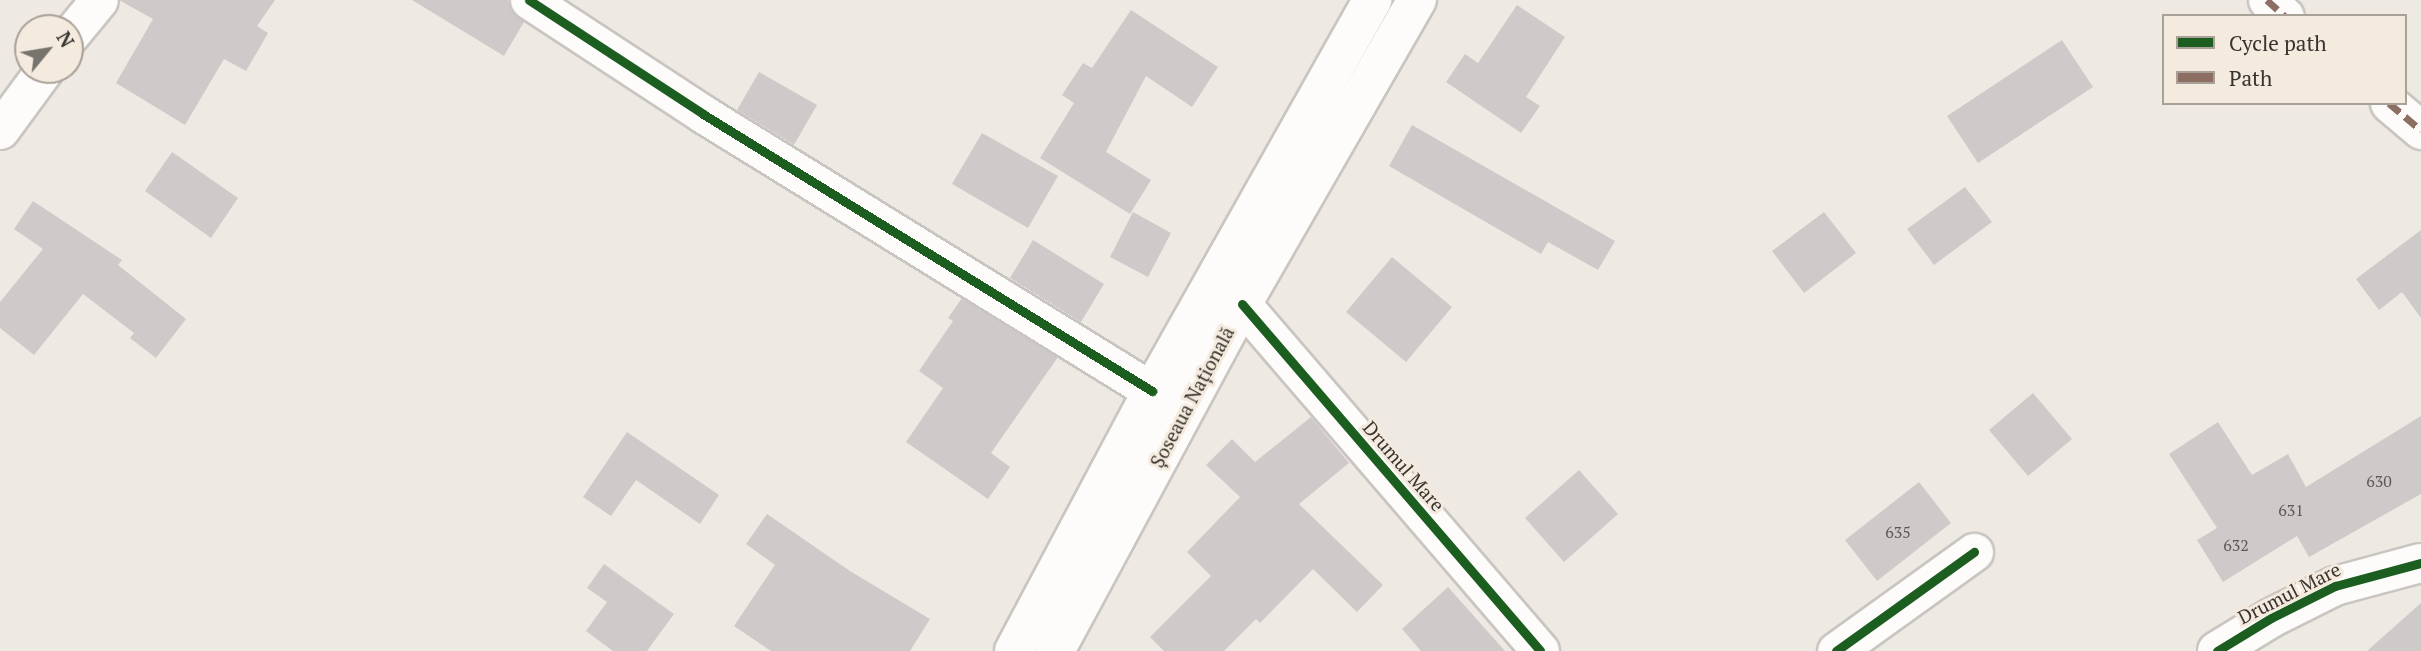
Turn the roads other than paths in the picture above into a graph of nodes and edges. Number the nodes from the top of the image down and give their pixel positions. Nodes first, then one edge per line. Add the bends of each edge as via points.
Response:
1 (99, 0) edge
2 (529, 0) edge
3 (1372, 0) edge
4 (1417, 0) edge
5 (2267, 0) edge
6 (2283, 14) edge
7 (84, 18) edge
8 (34, 84) edge
9 (2391, 105) edge
10 (0, 130) edge
11 (2421, 130) edge
12 (1242, 304) junction
13 (1152, 391) junction
14 (1974, 552) dead end
15 (2421, 563) edge
16 (1014, 651) edge
17 (1055, 651) edge
18 (1540, 651) edge
19 (1836, 651) edge
20 (2217, 651) edge

1 - 7 street
2 - 13 street via 703,114
3 - 13 main road, Șoseaua Națională
4 - 12 main road, Șoseaua Națională
5 - 6 street
8 - 10 street
9 - 11 street
12 - 17 main road, Șoseaua Națională
12 - 18 street, Drumul Mare
13 - 16 main road, Șoseaua Națională
14 - 19 street
15 - 20 main road, Drumul Mare via 2335,586

